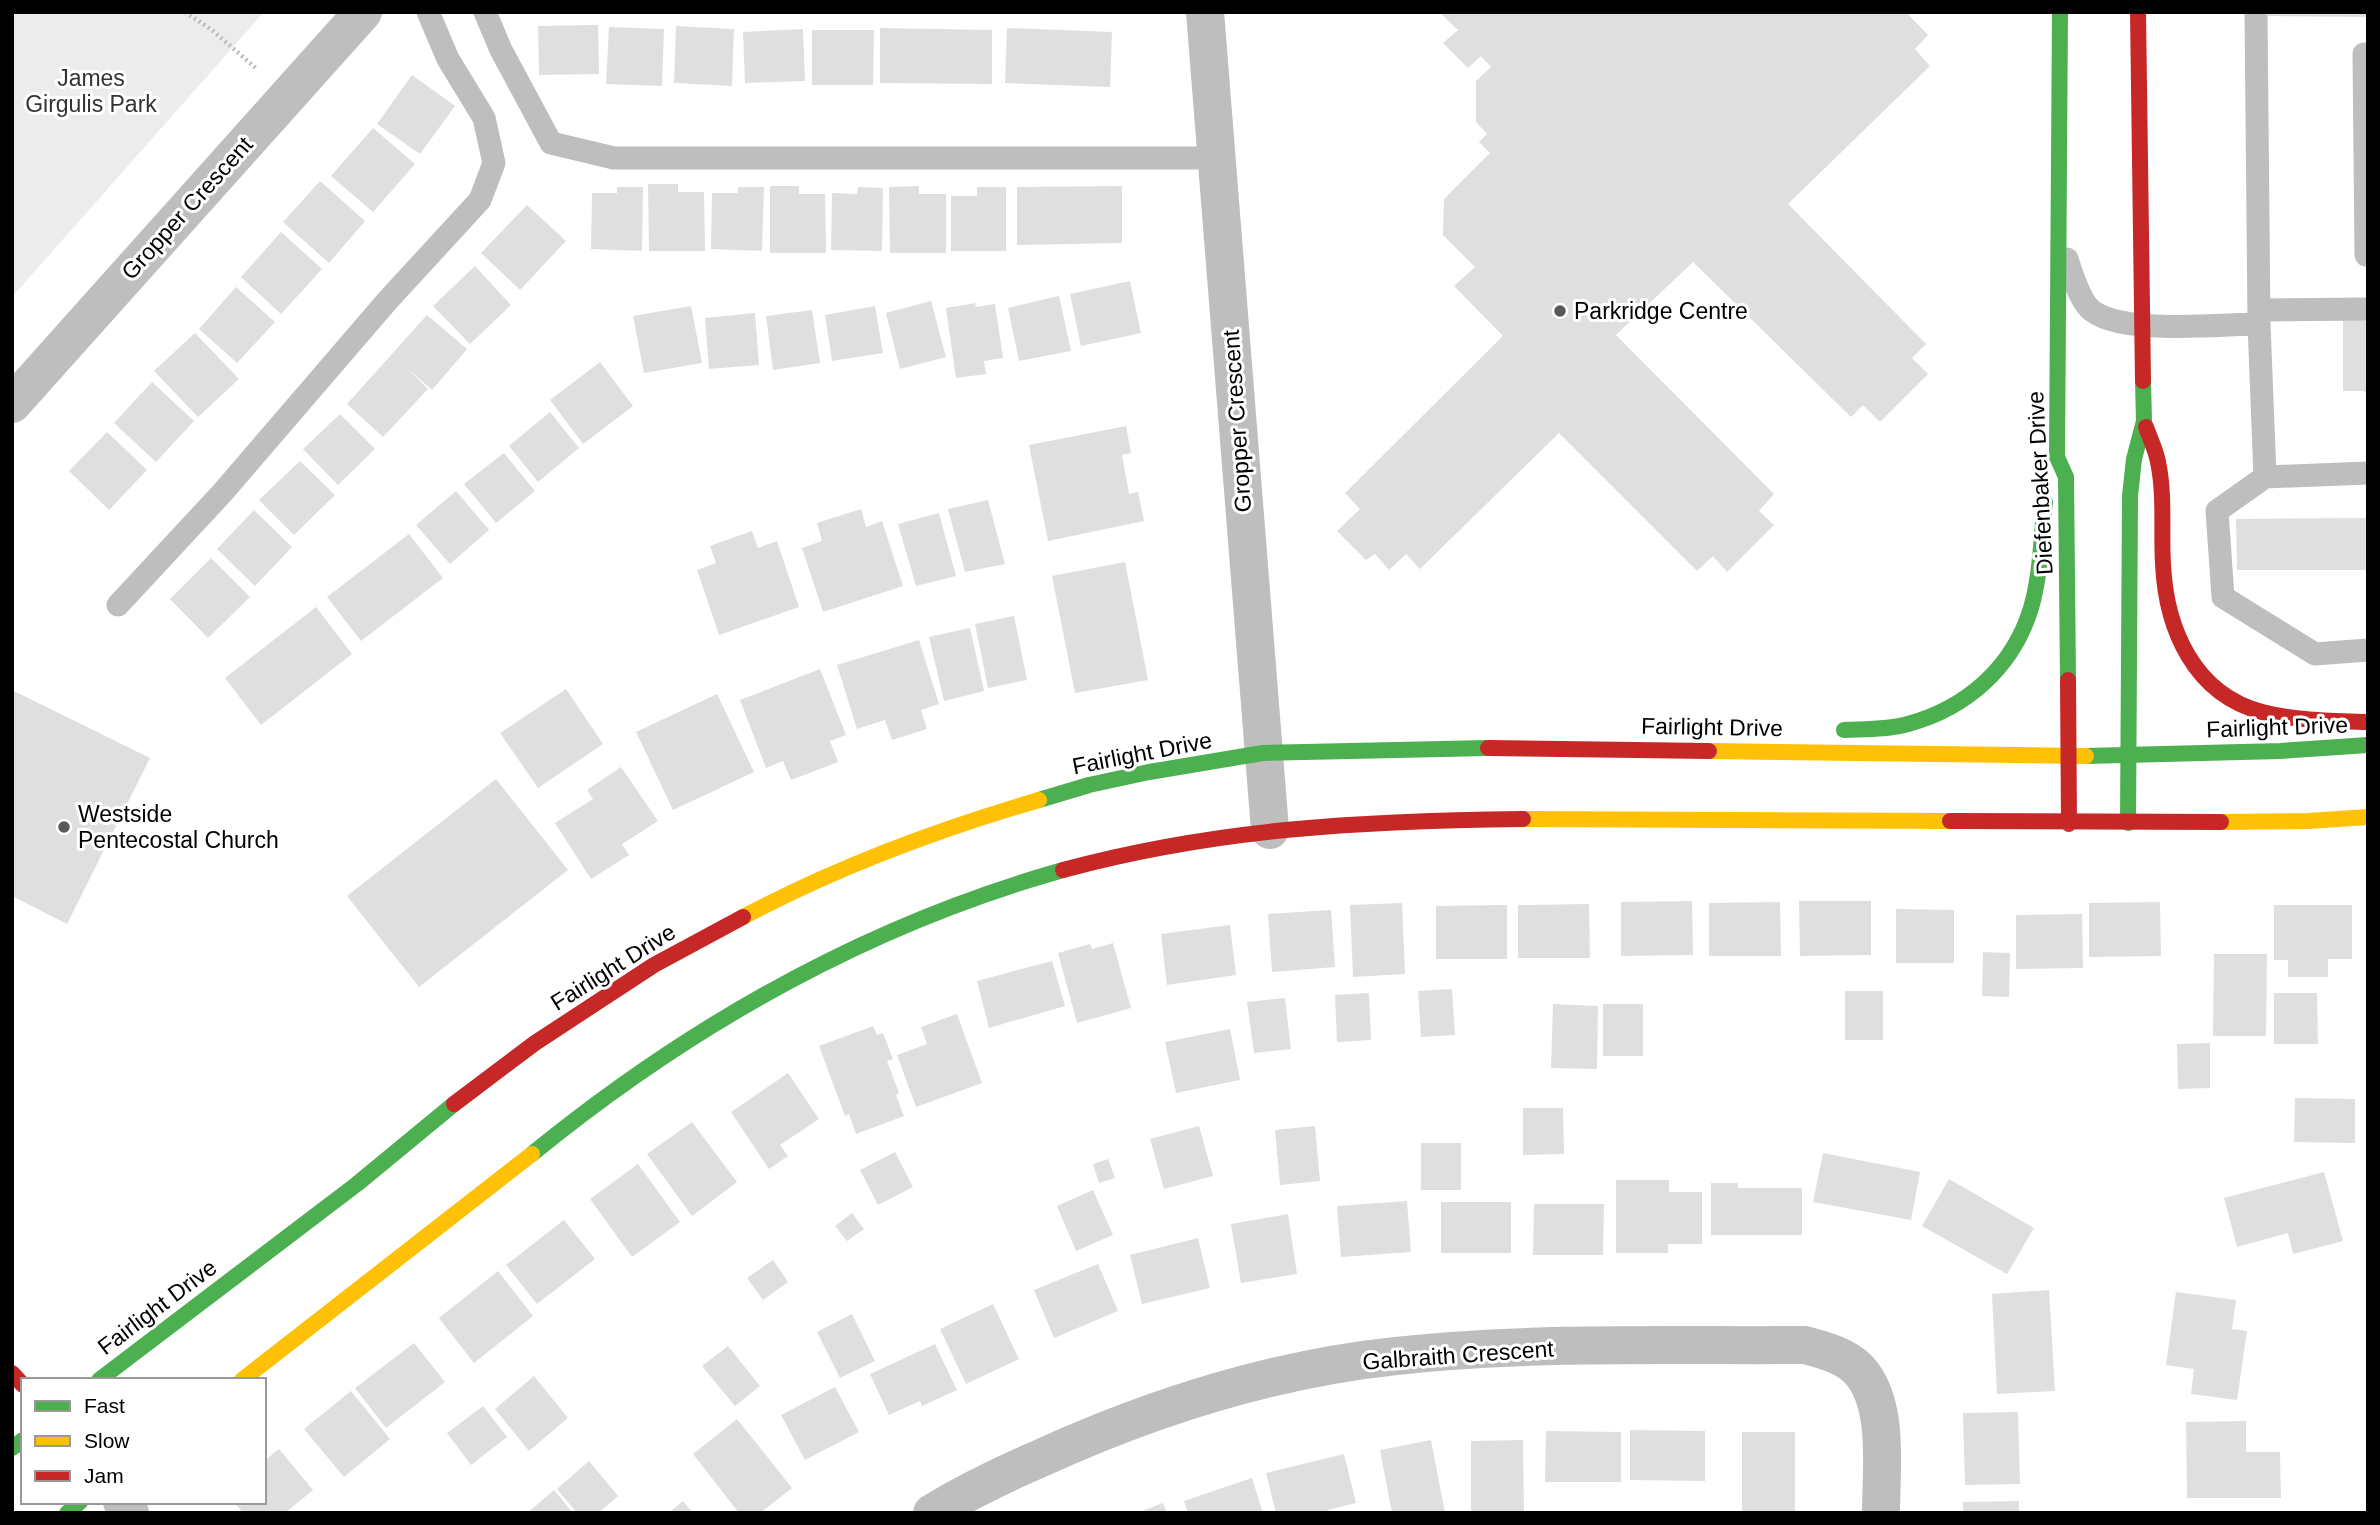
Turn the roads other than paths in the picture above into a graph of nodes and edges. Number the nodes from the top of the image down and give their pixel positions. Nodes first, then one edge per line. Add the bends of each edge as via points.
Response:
1 (363, 12) edge
2 (428, 12) edge
3 (485, 12) edge
4 (1205, 12) edge
5 (2060, 12) edge
6 (2138, 12) edge
7 (2256, 12) edge
8 (2364, 54) dead end
9 (1216, 158) junction
10 (2058, 232) junction
11 (2365, 255) dead end
12 (2368, 309) edge
13 (2259, 317) junction
14 (2143, 326) junction
15 (12, 404) edge
16 (2144, 421) junction
17 (2057, 457) junction
18 (2368, 473) edge
19 (2265, 477) junction
20 (118, 606) dead end
21 (2368, 650) edge
22 (2368, 722) edge
23 (1833, 730) dead end
24 (1796, 737) dead end
25 (2368, 745) edge
26 (1743, 750) junction
27 (1263, 753) junction
28 (2129, 754) junction
29 (2069, 756) junction
30 (2368, 817) edge
31 (2128, 823) junction
32 (2068, 824) junction
33 (1270, 830) junction
34 (102, 1378) edge
35 (245, 1378) edge
36 (932, 1513) edge
37 (1881, 1513) edge

1 - 15 street, Gropper Crescent
2 - 20 lane via 448,59 484,118 494,163 480,200
3 - 9 lane via 551,143 614,158
4 - 9 street, Gropper Crescent
5 - 10 main road, Diefenbaker Drive
6 - 14 main road
7 - 13 lane
8 - 11 lane
9 - 27 street, Gropper Crescent
10 - 14 lane via 2091,310
10 - 17 main road, Diefenbaker Drive
12 - 13 lane
13 - 14 lane
13 - 19 lane
14 - 16 main road
16 - 22 main road via 2157,461 2169,617 2187,659 2204,680 2253,709 2286,717
16 - 28 main road via 2130,496
17 - 23 main road via 2048,482 2037,584 2028,619 2010,656 1986,685 1948,710 1908,724
17 - 29 main road, Diefenbaker Drive via 2066,477
18 - 19 lane
19 - 21 lane via 2217,512 2222,597 2315,654
24 - 26 main road
25 - 28 main road, Fairlight Drive
26 - 27 main road, Fairlight Drive via 1482,748
26 - 29 main road, Fairlight Drive
27 - 33 street, Gropper Crescent
27 - 34 main road, Fairlight Drive via 1101,783 958,824 840,869 713,933 654,965 535,1043
28 - 29 main road, Fairlight Drive
28 - 31 main road
29 - 32 main road, Diefenbaker Drive
30 - 31 main road
31 - 32 main road
32 - 33 main road via 1521,819
33 - 35 main road via 1152,848 1023,884 957,907 793,979 698,1032 615,1088
36 - 37 street, Galbraith Crescent via 1009,1472 1135,1418 1323,1367 1394,1356 1513,1347 1805,1345 1835,1353 1858,1369 1874,1395 1881,1428

